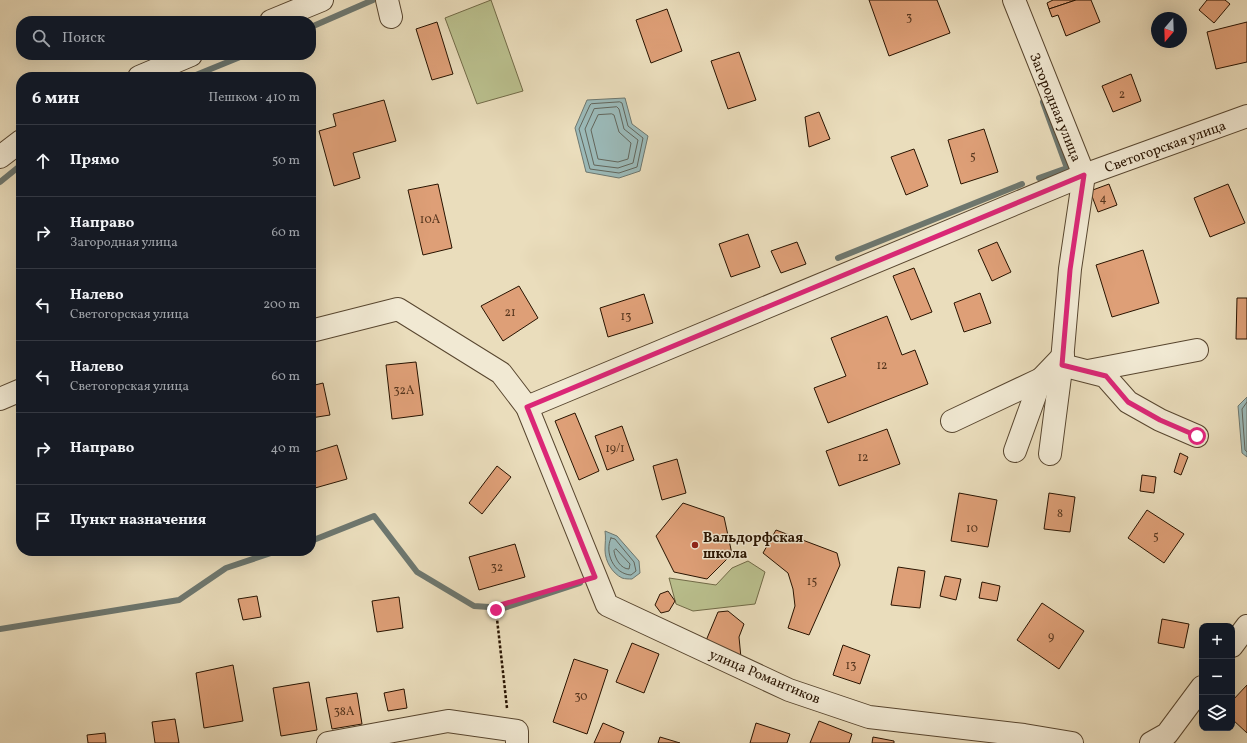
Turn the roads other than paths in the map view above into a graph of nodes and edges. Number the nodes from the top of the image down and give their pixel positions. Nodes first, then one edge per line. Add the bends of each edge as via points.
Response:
1 (322, 0) edge
2 (1014, 0) edge
3 (283, 16) edge
4 (179, 60) edge
5 (151, 72) edge
6 (1247, 116) edge
7 (16, 145) edge
8 (0, 156) edge
9 (1084, 175) junction
10 (316, 330) edge
11 (1197, 350) dead end
12 (1062, 361) junction
13 (1087, 372) junction
14 (1041, 378) junction
15 (16, 392) edge
16 (0, 399) edge
17 (527, 407) junction
18 (952, 421) dead end
19 (1197, 436) dead end
20 (1015, 451) dead end
21 (1050, 454) dead end
22 (1247, 626) edge
23 (1235, 642) edge
24 (1199, 690) edge
25 (516, 737) edge
26 (328, 743) edge
27 (1072, 743) edge
28 (1151, 743) edge

1 - 3 street
2 - 9 street, Загородная улица
4 - 5 street
6 - 9 street, Светогорская улица
7 - 8 street
9 - 12 street, Загородная улица via 1070,270
9 - 17 street, Светогорская улица
10 - 17 street via 398,309 501,373
11 - 13 street
12 - 13 street
12 - 14 street
12 - 21 street, Загородная улица
13 - 19 street via 1106,376 1128,402 1160,420
14 - 18 street
14 - 20 street
15 - 16 street
17 - 27 street, улица Романтиков via 607,605 789,690 869,717
22 - 23 street
24 - 28 street via 1167,734
25 - 26 street via 448,721

